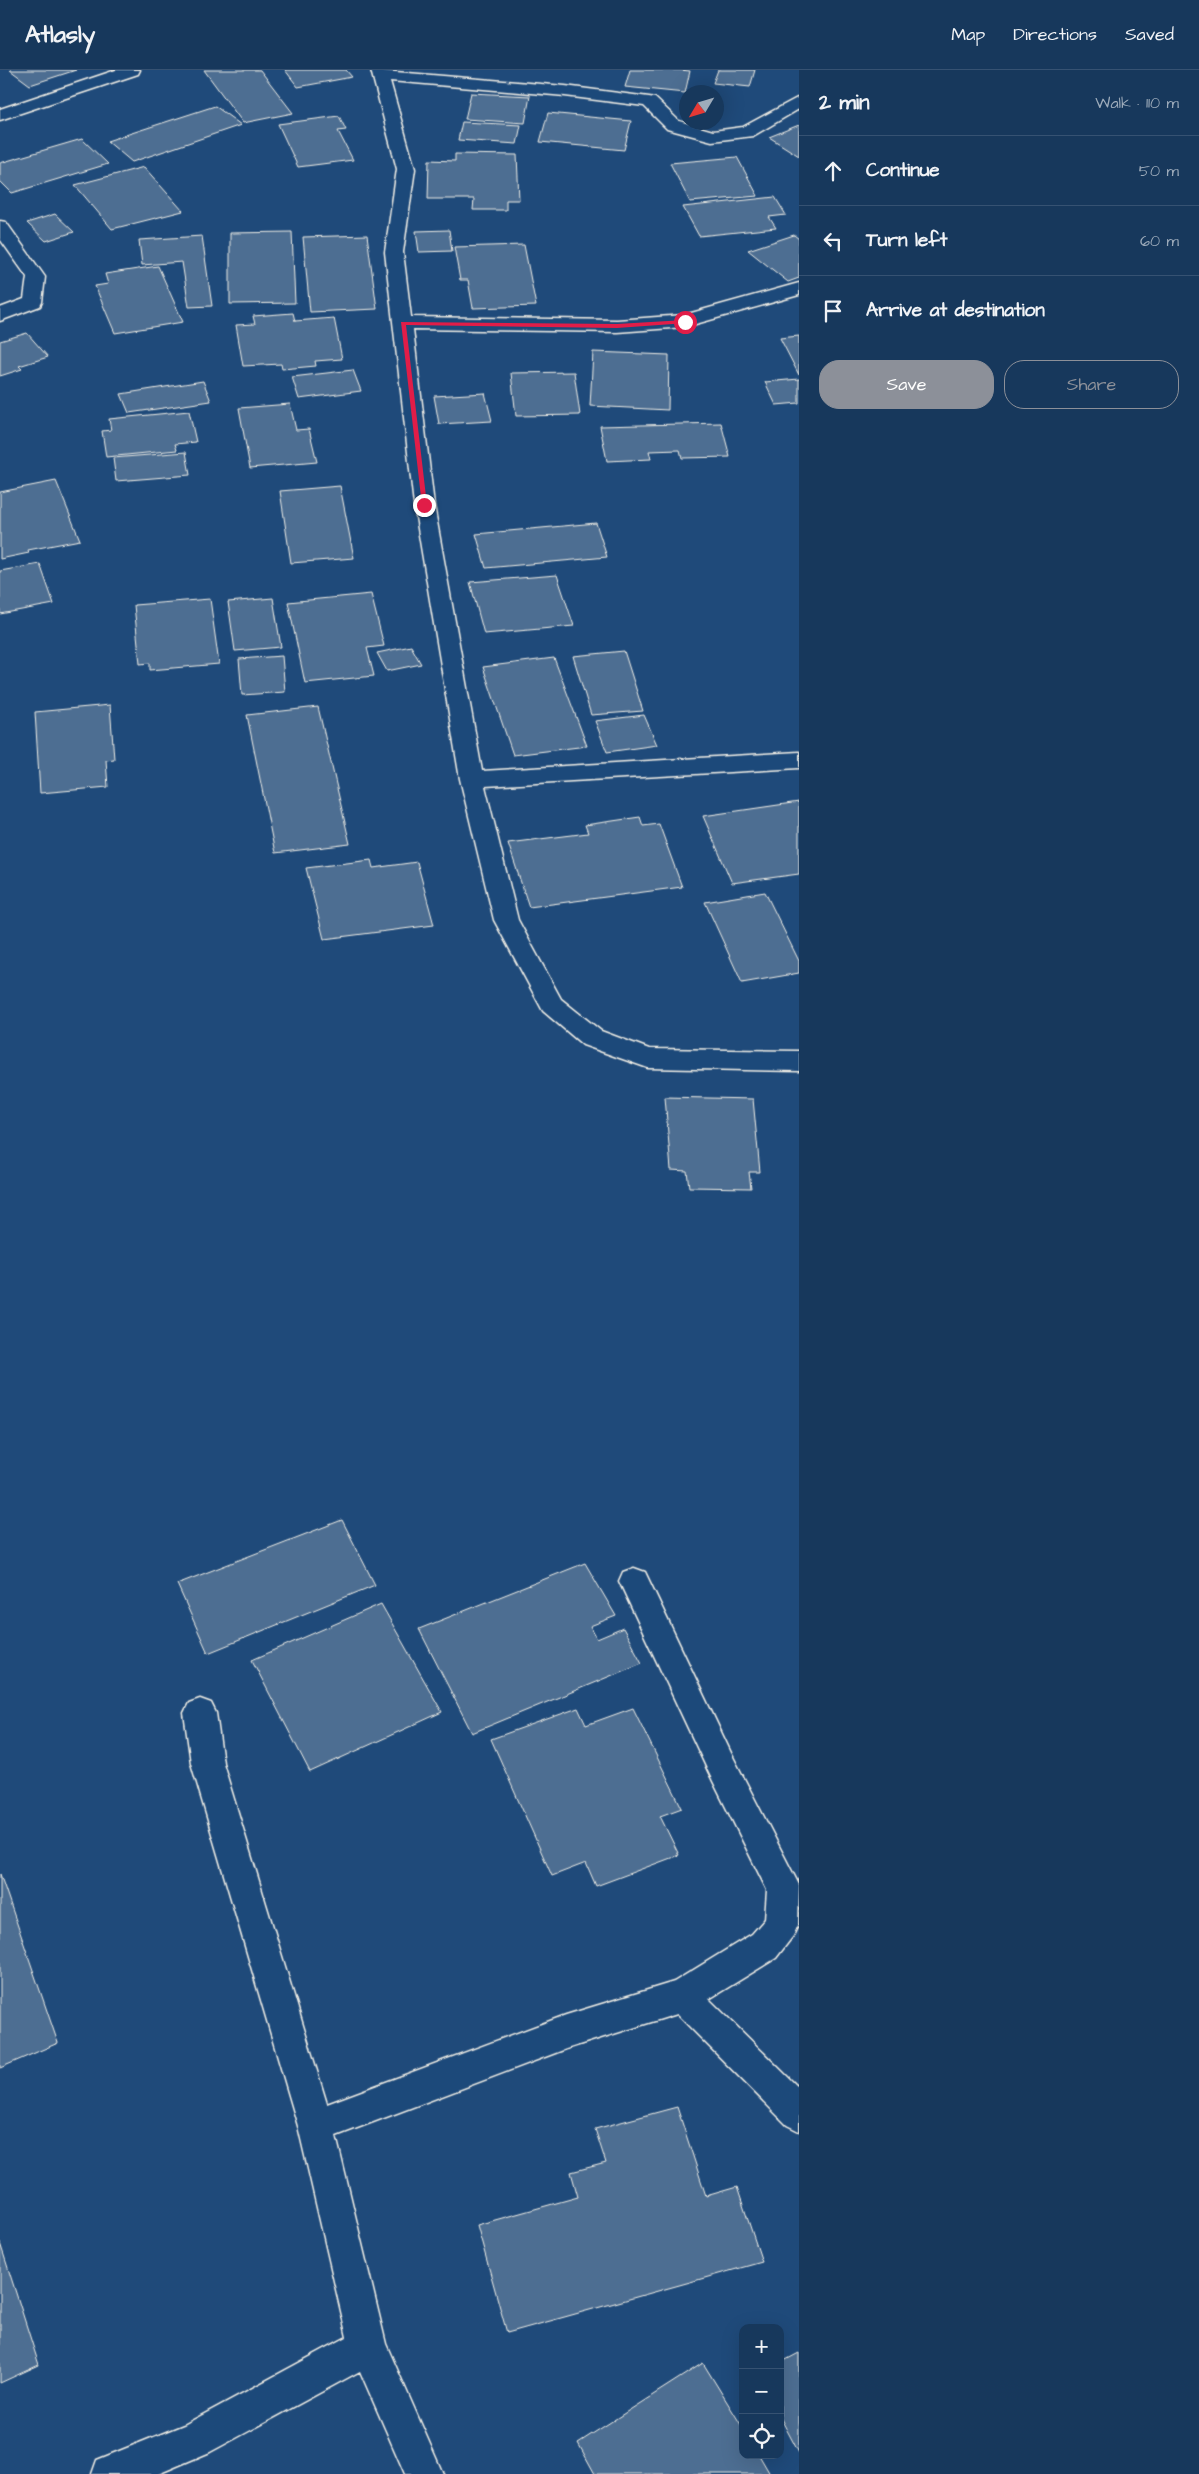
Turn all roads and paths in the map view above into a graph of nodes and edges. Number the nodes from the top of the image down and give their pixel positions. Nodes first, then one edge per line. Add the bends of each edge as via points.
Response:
1 (132, 70) edge
2 (380, 72) edge
3 (799, 102) edge
4 (0, 115) edge
5 (0, 226) edge
6 (799, 289) edge
7 (0, 315) edge
8 (403, 323) junction
9 (799, 760) edge
10 (472, 780) junction
11 (799, 1061) edge
12 (634, 1581) dead end
13 (200, 1713) dead end
14 (682, 1996) junction
15 (799, 2113) edge
16 (316, 2126) junction
17 (368, 2346) junction
18 (111, 2474) edge
19 (424, 2474) edge

1 - 4 street
2 - 3 street via 649,102 673,125 712,136 747,132
2 - 8 street via 406,169 394,252
5 - 7 street via 36,277 33,302
6 - 8 street via 685,322 617,326
8 - 10 street via 424,505
9 - 10 street
10 - 11 street via 506,920 552,1005 592,1038 648,1058
12 - 14 street via 784,1889 781,1924 764,1946
13 - 16 street via 207,1763
14 - 15 street
14 - 16 street via 566,2032
16 - 17 street
17 - 18 street via 197,2439
17 - 19 street

